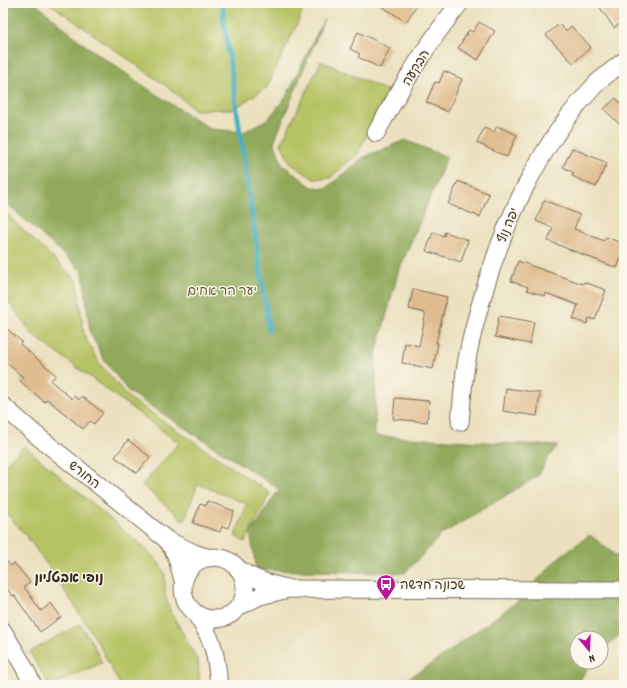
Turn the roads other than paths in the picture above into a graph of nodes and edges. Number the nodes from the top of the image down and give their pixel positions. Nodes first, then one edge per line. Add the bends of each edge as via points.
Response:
1 (460, 3) edge
2 (624, 61) edge
3 (376, 134) dead end
4 (3, 406) edge
5 (460, 422) dead end
6 (167, 540) junction
7 (210, 558) junction
8 (237, 568) junction
9 (183, 580) junction
10 (289, 588) junction
11 (624, 590) edge
12 (234, 611) junction
13 (195, 613) junction
14 (3, 631) edge
15 (217, 660) junction
16 (33, 685) edge
17 (219, 685) edge

1 - 3 street, הבקעה via 422,55
2 - 5 street, יפה נוף via 599,82 573,112 550,144 512,212 490,271 475,324 466,364
4 - 6 street, החורש
6 - 7 street, החורש via 188,551
6 - 9 street, החורש via 176,555
7 - 8 street via 227,560
7 - 9 street via 193,565
8 - 10 street via 258,580
8 - 12 street via 243,578 244,596
9 - 13 street via 184,599
10 - 11 street
10 - 12 street via 260,596
12 - 13 street via 218,619
12 - 15 street via 220,636
13 - 15 street via 209,636
14 - 16 street
15 - 17 street

